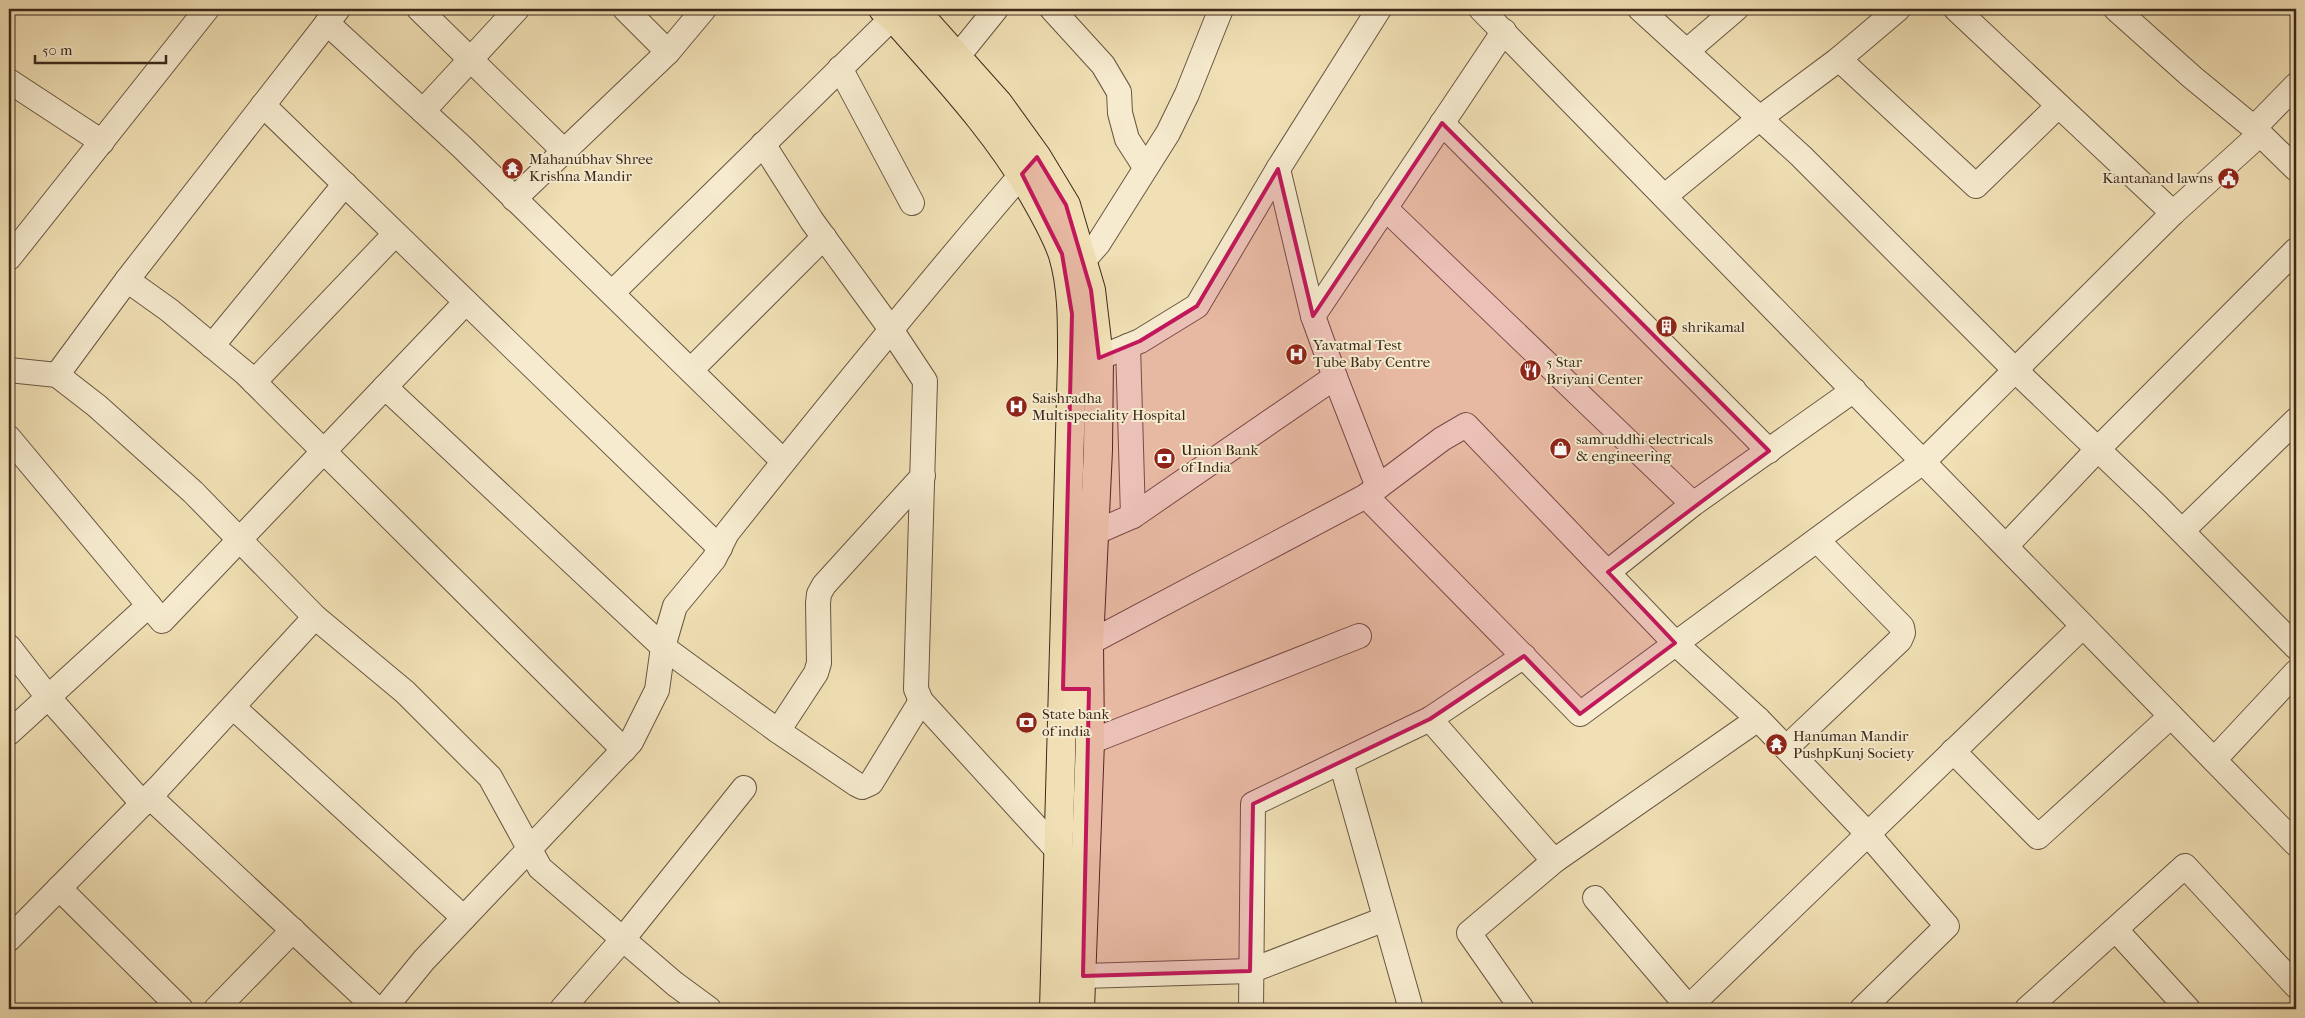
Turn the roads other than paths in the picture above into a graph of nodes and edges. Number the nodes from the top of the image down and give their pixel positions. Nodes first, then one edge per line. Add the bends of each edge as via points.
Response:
1 (207, 9) edge
2 (419, 9) edge
3 (517, 9) edge
4 (625, 9) edge
5 (704, 9) edge
6 (996, 9) edge
7 (1221, 9) edge
8 (1379, 9) edge
9 (1640, 9) edge
10 (1736, 9) edge
11 (1898, 9) edge
12 (1956, 9) edge
13 (2116, 9) edge
14 (897, 12) edge
15 (1062, 12) edge
16 (333, 16) edge
17 (1496, 17) edge
18 (668, 52) junction
19 (1687, 52) junction
20 (958, 56) junction
21 (1840, 59) junction
22 (470, 60) junction
23 (840, 68) junction
24 (9, 81) edge
25 (2296, 85) edge
26 (263, 106) junction
27 (2057, 106) junction
28 (423, 110) junction
29 (1760, 118) junction
30 (1442, 123) junction
31 (2257, 131) junction
32 (102, 142) junction
33 (763, 144) junction
34 (565, 152) junction
35 (1029, 165) junction
36 (1145, 167) junction
37 (1278, 169) junction
38 (2296, 170) edge
39 (344, 184) junction
40 (1664, 196) junction
41 (514, 199) junction
42 (912, 203) dead end
43 (1385, 208) junction
44 (2173, 213) junction
45 (395, 234) junction
46 (824, 237) junction
47 (13, 244) edge
48 (2296, 250) edge
49 (1083, 260) junction
50 (127, 280) junction
51 (612, 293) junction
52 (466, 302) junction
53 (1313, 316) junction
54 (890, 328) junction
55 (212, 346) junction
56 (1128, 346) junction
57 (1099, 358) junction
58 (1072, 361) junction
59 (9, 370) edge
60 (691, 370) junction
61 (2016, 370) junction
62 (57, 375) junction
63 (1335, 377) junction
64 (254, 382) junction
65 (385, 387) junction
66 (1854, 390) junction
67 (2292, 432) edge
68 (9, 438) edge
69 (2098, 449) junction
70 (322, 451) junction
71 (1769, 451) junction
72 (783, 461) junction
73 (1924, 461) junction
74 (923, 476) junction
75 (1372, 491) junction
76 (1693, 504) junction
77 (1133, 516) junction
78 (2182, 531) junction
79 (1094, 533) junction
80 (239, 540) junction
81 (1818, 541) junction
82 (2006, 546) junction
83 (720, 548) junction
84 (1608, 572) junction
85 (149, 604) junction
86 (315, 617) junction
87 (2083, 626) junction
88 (1359, 636) dead end
89 (1089, 643) junction
90 (1675, 643) junction
91 (9, 647) edge
92 (663, 647) junction
93 (2296, 647) edge
94 (1524, 656) junction
95 (2296, 672) edge
96 (1076, 689) junction
97 (48, 697) junction
98 (921, 701) junction
99 (233, 707) junction
100 (2171, 716) junction
101 (1430, 719) junction
102 (1758, 719) junction
103 (778, 731) junction
104 (9, 733) edge
105 (1090, 742) junction
106 (1786, 748) junction
107 (624, 750) junction
108 (1953, 750) junction
109 (2214, 760) junction
110 (1341, 762) junction
111 (744, 788) dead end
112 (146, 800) junction
113 (1867, 833) junction
114 (2295, 840) edge
115 (530, 849) junction
116 (1059, 852) junction
117 (1554, 861) junction
118 (59, 888) junction
119 (1595, 898) dead end
120 (464, 918) junction
121 (1385, 919) junction
122 (293, 930) junction
123 (2116, 930) junction
124 (623, 939) junction
125 (9, 940) edge
126 (1250, 971) junction
127 (1083, 976) junction
128 (2296, 986) edge
129 (695, 1005) edge
130 (1688, 1008) edge
131 (181, 1009) edge
132 (216, 1009) edge
133 (377, 1009) edge
134 (384, 1009) edge
135 (562, 1009) edge
136 (1054, 1009) edge
137 (1080, 1009) edge
138 (1250, 1009) edge
139 (1411, 1009) edge
140 (1522, 1009) edge
141 (1862, 1009) edge
142 (2027, 1009) edge
143 (2188, 1009) edge

1 - 32 street
2 - 22 street
3 - 22 street
4 - 18 street
5 - 18 street
6 - 20 street
7 - 36 street via 1184,102
8 - 37 street
9 - 19 street
10 - 19 street
11 - 21 street
12 - 27 street
13 - 31 street
14 - 20 main road
14 - 23 street
14 - 35 main road via 976,111
15 - 36 street via 1103,65 1119,92 1120,113 1127,139
16 - 26 street
16 - 28 street
17 - 30 street
17 - 40 street
18 - 34 street
19 - 29 street
20 - 35 main road via 998,103
21 - 27 street via 1976,186
21 - 29 street
22 - 28 street
22 - 34 street
23 - 33 street
23 - 42 street
24 - 32 street
25 - 31 street
26 - 39 street
26 - 50 street
27 - 44 street
28 - 41 street
29 - 40 street
29 - 61 street
30 - 43 street
30 - 71 street
31 - 38 street
31 - 44 street
32 - 47 street
33 - 46 street
33 - 51 street
34 - 41 street
35 - 49 main road via 1066,205
35 - 54 street
35 - 58 main road via 1069,282
36 - 49 street via 1126,202 1098,244
37 - 53 street
37 - 56 street via 1197,306
39 - 45 street
39 - 55 street
40 - 66 street
41 - 51 street
43 - 53 street
43 - 76 street
44 - 61 street
45 - 52 street
45 - 64 street
46 - 54 street
46 - 60 street
48 - 69 street
49 - 57 main road via 1091,290
50 - 55 street
50 - 62 street
51 - 60 street
52 - 65 street
52 - 83 street
53 - 63 street
54 - 72 street
54 - 74 street via 925,381
55 - 64 street
56 - 57 street
56 - 77 street
57 - 58 street
57 - 79 main road
58 - 96 main road
59 - 62 street
60 - 72 street
61 - 69 street
61 - 73 street
62 - 80 street via 97,406 178,479
63 - 75 street
63 - 77 street
64 - 70 street
65 - 70 street
65 - 92 street
66 - 71 street
66 - 73 street
67 - 78 street
68 - 85 street
69 - 78 street
69 - 82 street
70 - 80 street
70 - 107 street
71 - 76 street
72 - 83 street via 727,533
73 - 81 street
73 - 82 street
74 - 98 street via 916,689
74 - 103 street via 824,585 818,603 819,663 816,673
75 - 84 street via 1466,425
75 - 89 street
75 - 94 street
76 - 84 street
77 - 79 street
78 - 93 street
79 - 89 main road
80 - 85 street via 162,621
80 - 86 street
81 - 90 street
81 - 106 street via 1902,627 1903,634
82 - 87 street
83 - 92 street via 674,606
84 - 90 street
85 - 97 street
86 - 99 street
86 - 115 street via 406,692 490,777
87 - 100 street
87 - 108 street
88 - 105 street
89 - 96 main road
90 - 94 street via 1580,714
90 - 102 street
91 - 97 street
92 - 103 street
92 - 107 street via 657,690
94 - 101 street
95 - 109 street
96 - 105 main road
96 - 116 main road
97 - 104 street
97 - 112 street
98 - 103 street via 867,786 856,784
98 - 116 street
99 - 112 street
99 - 120 street
100 - 108 street via 2038,837
100 - 109 street
101 - 110 street
101 - 117 street
102 - 106 street
102 - 117 street
105 - 127 main road
106 - 113 street
107 - 115 street
108 - 113 street
109 - 114 street
110 - 121 street
110 - 126 street via 1253,804
111 - 124 street
112 - 118 street
112 - 122 street
113 - 130 street
113 - 141 street via 1947,926
115 - 120 street
115 - 124 street via 540,868
116 - 136 main road
117 - 140 street via 1469,933
118 - 125 street
118 - 131 street
119 - 130 street
120 - 134 street
121 - 126 street
121 - 139 street
122 - 132 street
122 - 133 street
123 - 128 street via 2185,866
123 - 142 street
123 - 143 street
124 - 129 street
124 - 135 street
126 - 127 street
126 - 138 street
127 - 137 main road

